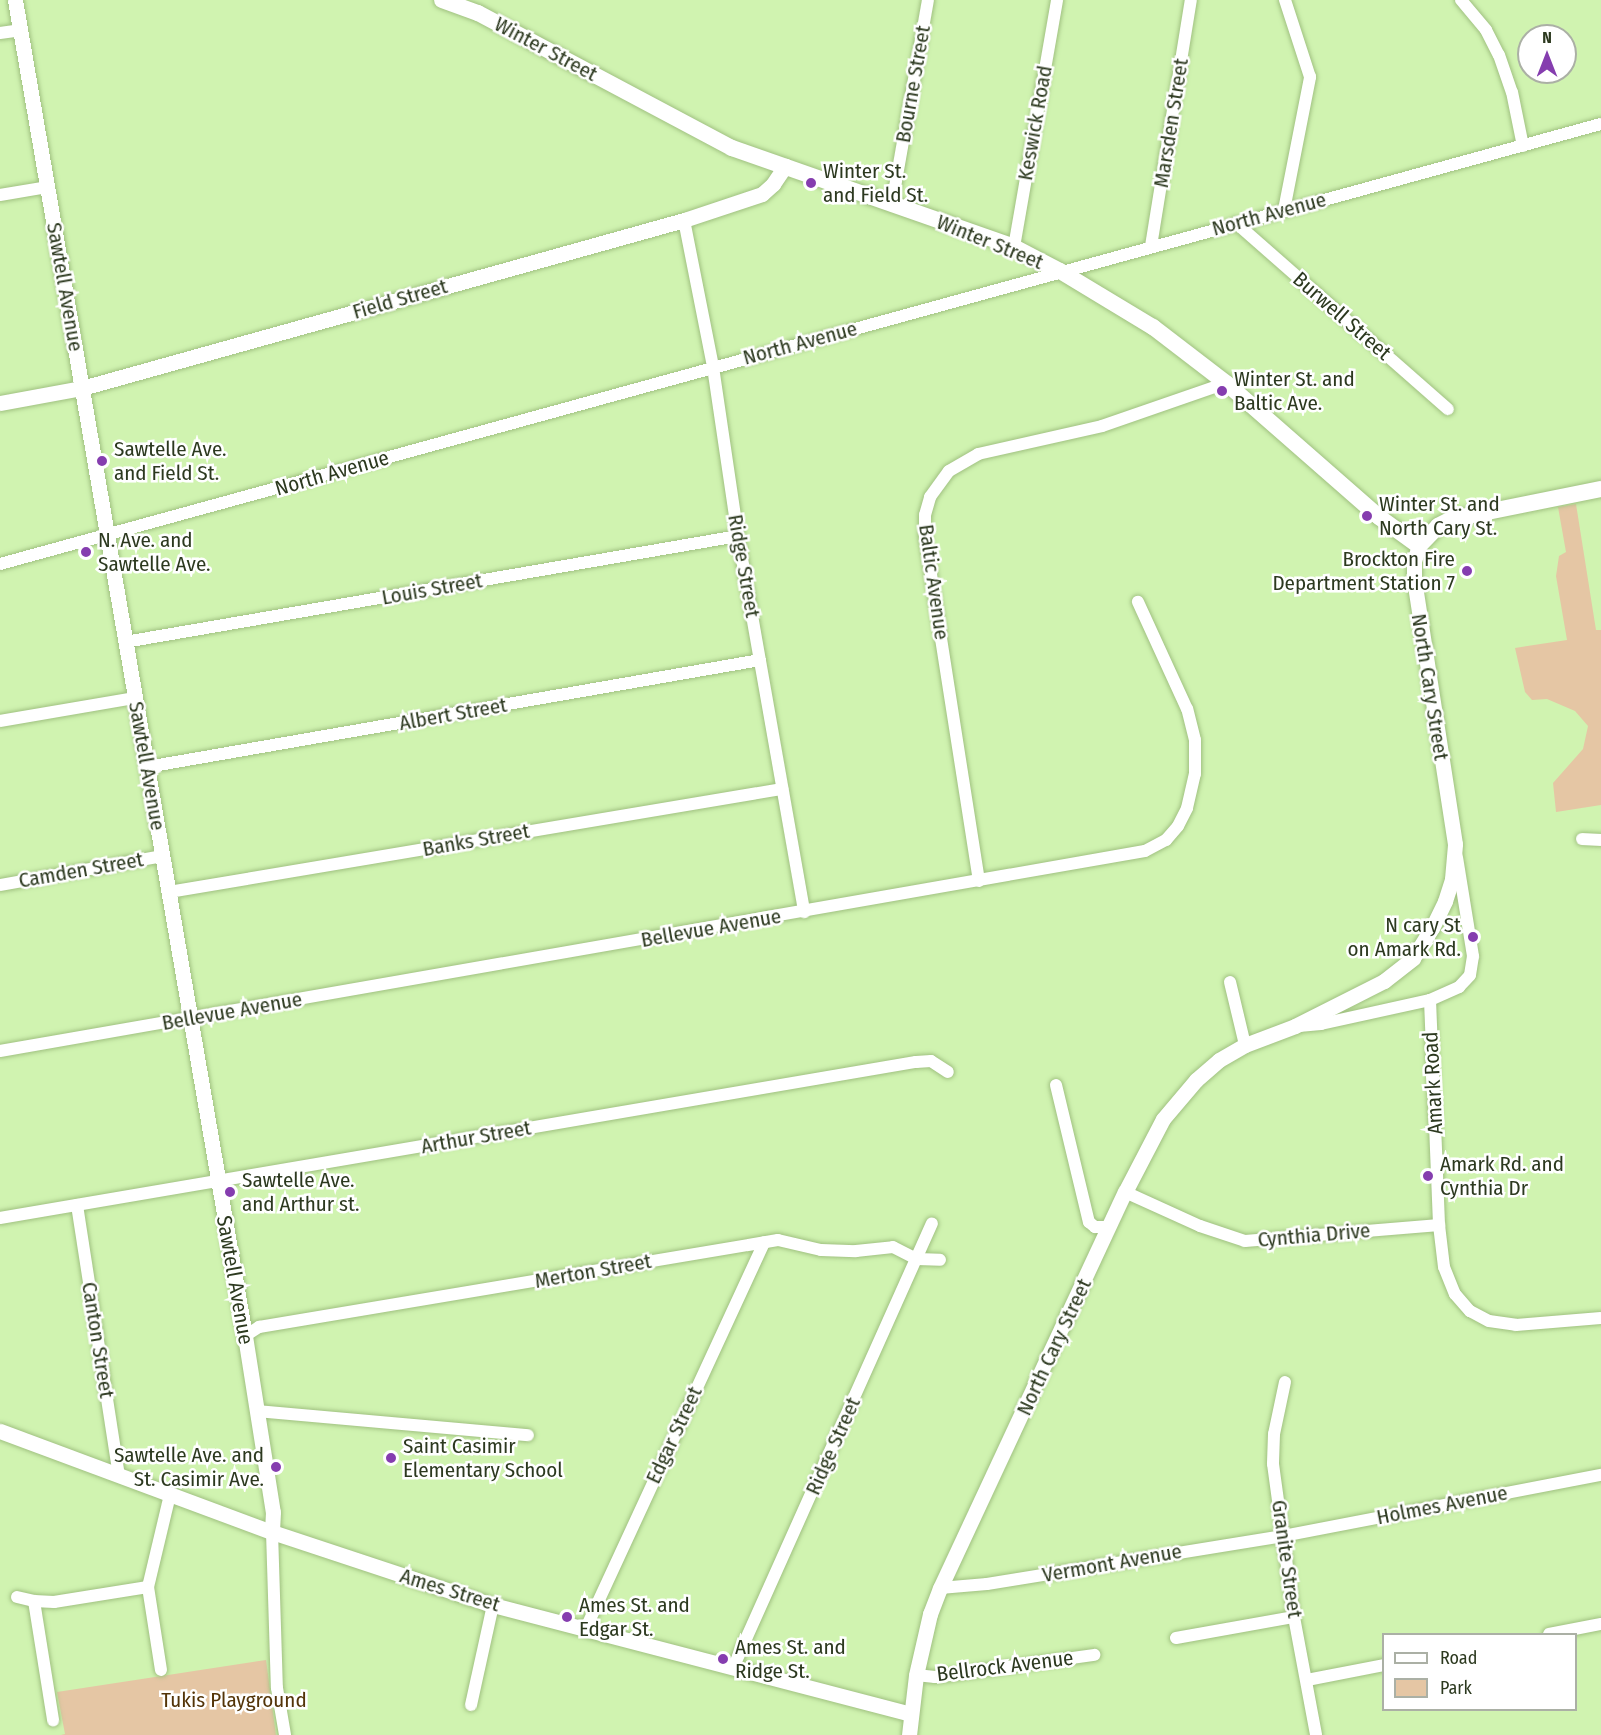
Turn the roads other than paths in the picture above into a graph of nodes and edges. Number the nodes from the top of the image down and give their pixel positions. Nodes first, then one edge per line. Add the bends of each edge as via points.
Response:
1 (15, 0) edge
2 (442, 0) edge
3 (927, 0) edge
4 (1057, 0) edge
5 (1191, 0) edge
6 (1285, 0) edge
7 (1461, 0) edge
8 (22, 30) junction
9 (0, 33) edge
10 (1601, 124) edge
11 (1523, 146) junction
12 (785, 166) junction
13 (48, 187) junction
14 (0, 195) edge
15 (892, 204) junction
16 (1284, 210) junction
17 (684, 220) junction
18 (1236, 223) junction
19 (1151, 246) junction
20 (1014, 247) junction
21 (1060, 271) junction
22 (713, 367) junction
23 (1226, 383) junction
24 (82, 388) junction
25 (0, 403) edge
26 (1448, 409) dead end
27 (1601, 489) edge
28 (107, 535) junction
29 (738, 536) junction
30 (1419, 546) junction
31 (0, 564) edge
32 (1138, 602) dead end
33 (125, 642) junction
34 (760, 660) junction
35 (135, 698) junction
36 (0, 721) edge
37 (147, 767) junction
38 (783, 789) junction
39 (1582, 839) dead end
40 (1601, 840) edge
41 (1455, 844) junction
42 (162, 856) junction
43 (979, 881) junction
44 (0, 885) edge
45 (169, 892) junction
46 (804, 912) junction
47 (1230, 982) dead end
48 (1430, 1000) junction
49 (190, 1019) junction
50 (1295, 1026) junction
51 (1245, 1045) junction
52 (0, 1051) edge
53 (948, 1072) dead end
54 (1056, 1085) dead end
55 (219, 1180) junction
56 (1125, 1192) junction
57 (77, 1205) junction
58 (0, 1218) edge
59 (932, 1223) dead end
60 (1440, 1225) junction
61 (1110, 1227) junction
62 (764, 1242) junction
63 (917, 1259) junction
64 (940, 1260) dead end
65 (1601, 1318) edge
66 (245, 1336) junction
67 (1285, 1382) dead end
68 (257, 1412) junction
69 (0, 1431) edge
70 (528, 1435) dead end
71 (1601, 1475) edge
72 (119, 1476) junction
73 (170, 1495) junction
74 (272, 1532) junction
75 (1283, 1536) junction
76 (148, 1587) junction
77 (940, 1588) junction
78 (17, 1597) dead end
79 (34, 1601) junction
80 (494, 1605) junction
81 (1294, 1617) junction
82 (1601, 1624) edge
83 (586, 1628) junction
84 (1558, 1633) edge
85 (1176, 1638) dead end
86 (1094, 1655) dead end
87 (1382, 1665) edge
88 (733, 1668) junction
89 (161, 1670) dead end
90 (916, 1675) junction
91 (1307, 1680) junction
92 (471, 1706) dead end
93 (911, 1714) junction
94 (53, 1720) dead end
95 (285, 1735) edge
96 (909, 1735) edge
97 (1316, 1735) edge

1 - 8 street, Sawtell Avenue
2 - 12 main road, Winter Street via 477,13 732,148
3 - 15 street, Bourne Street
4 - 20 street, Keswick Road
5 - 19 street, Marsden Street
6 - 16 street via 1310,77
7 - 11 street via 1486,30 1499,56 1512,92
8 - 9 street
8 - 13 street, Sawtell Avenue
10 - 11 street, North Avenue
11 - 16 street, North Avenue
12 - 15 main road, Winter Street
12 - 17 street, Field Street via 762,194
13 - 14 street
13 - 24 street, Sawtell Avenue
15 - 20 main road, Winter Street
16 - 18 street, North Avenue
17 - 22 street, Ridge Street
17 - 24 street, Field Street
18 - 19 street, North Avenue
18 - 26 street, Burwell Street
19 - 21 street, North Avenue
20 - 21 main road, Winter Street
21 - 22 street, North Avenue
21 - 23 main road, Winter Street via 1153,327
22 - 28 street, North Avenue
22 - 29 street, Ridge Street
23 - 30 main road, Winter Street via 1379,517
23 - 43 street, Baltic Avenue via 1102,426 978,454 949,471 930,497 925,515 926,535
24 - 25 street, Field Street
24 - 28 street, Sawtell Avenue
27 - 30 main road via 1452,519 1438,526
28 - 31 street, North Avenue
28 - 33 street, Sawtell Avenue
29 - 33 street, Louis Street
29 - 34 street, Ridge Street
30 - 41 street, North Cary Street via 1414,580
32 - 43 street, Bellevue Avenue via 1187,709 1195,740 1192,789 1178,826 1166,840 1144,851
33 - 35 street, Sawtell Avenue
34 - 37 street, Albert Street
34 - 38 street, Ridge Street
35 - 36 street
35 - 37 street, Sawtell Avenue
37 - 42 street, Sawtell Avenue
38 - 45 street, Banks Street
38 - 46 street, Ridge Street
39 - 40 street
41 - 48 street, North Cary Street via 1473,957 1470,975 1459,987
41 - 50 street, North Cary Street via 1452,879 1444,901 1413,958 1384,981
42 - 44 street, Camden Street
42 - 45 street, Sawtell Avenue
43 - 46 street, Bellevue Avenue
45 - 49 street, Sawtell Avenue
46 - 49 street, Bellevue Avenue
47 - 51 street
48 - 50 street, North Cary Street
48 - 60 street, Amark Road
49 - 52 street, Bellevue Avenue
49 - 55 street, Sawtell Avenue
50 - 51 street, North Cary Street
51 - 56 street, North Cary Street via 1196,1080 1163,1119
53 - 55 street, Arthur Street via 925,1060
54 - 61 street via 1089,1222 1095,1227
55 - 57 street, Arthur Street
55 - 66 street, Sawtell Avenue
56 - 60 street, Cynthia Drive via 1200,1226 1245,1241
56 - 61 street, North Cary Street
57 - 58 street, Arthur Street
57 - 72 street, Canton Street
59 - 63 street, Ridge Street
60 - 65 street, Amark Road via 1444,1267 1455,1294 1470,1311 1489,1321 1516,1325
61 - 77 street, North Cary Street
62 - 63 street, Merton Street via 778,1240 820,1250 893,1246
62 - 66 street, Merton Street via 259,1327
62 - 83 street, Edgar Street
63 - 64 street, Merton Street
63 - 88 street, Ridge Street
66 - 68 street, Sawtell Avenue
67 - 75 street, Granite Street via 1274,1434 1273,1464
68 - 70 street
68 - 74 street, Sawtell Avenue via 273,1512
69 - 72 street, Ames Street
71 - 75 street, Holmes Avenue
72 - 73 street, Ames Street
73 - 74 street, Ames Street
73 - 76 street
74 - 80 street, Ames Street
74 - 95 street via 277,1688
75 - 77 street, Vermont Avenue via 987,1584
75 - 81 street, Granite Street
76 - 79 street via 54,1602
76 - 89 street
77 - 90 street, North Cary Street
78 - 79 street
79 - 94 street
80 - 83 street, Ames Street
80 - 92 street
81 - 85 street
81 - 91 street, Granite Street
82 - 84 street
83 - 88 street, Ames Street
86 - 90 street, Bellrock Avenue via 935,1677
87 - 91 street
88 - 93 street, Ames Street
90 - 93 street, North Cary Street
91 - 97 street, Granite Street
93 - 96 street, North Cary Street

